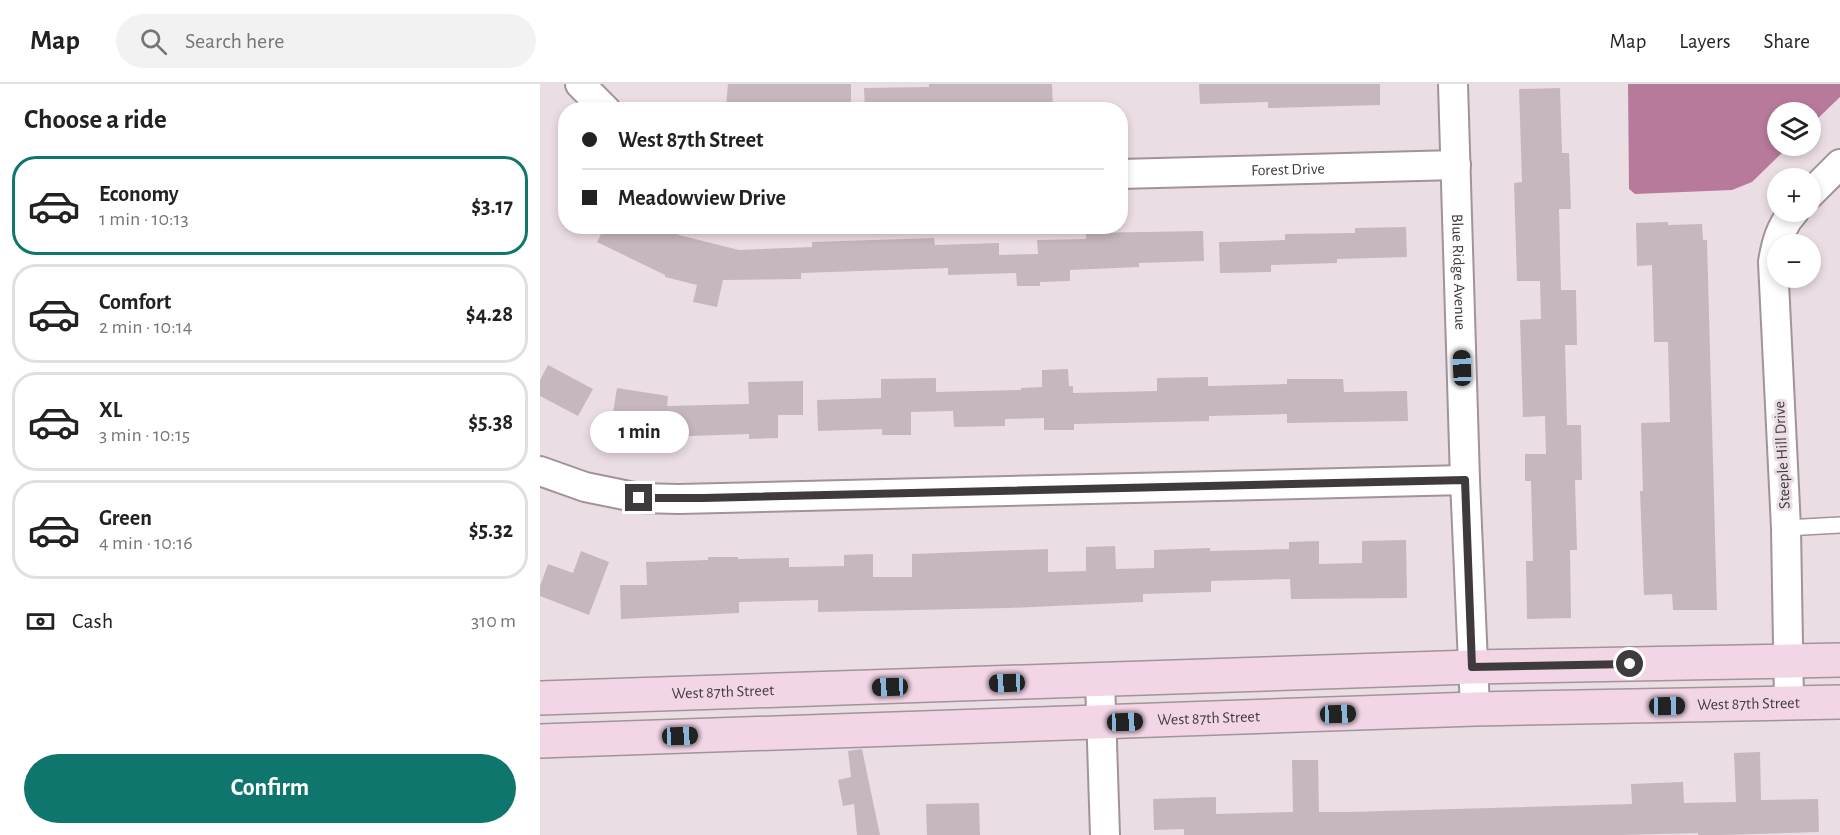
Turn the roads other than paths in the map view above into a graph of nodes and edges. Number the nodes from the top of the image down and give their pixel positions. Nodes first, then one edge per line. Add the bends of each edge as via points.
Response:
1 (580, 84) edge
2 (1453, 84) edge
3 (598, 102) edge
4 (1840, 164) edge
5 (1456, 165) junction
6 (1128, 174) edge
7 (1821, 183) edge
8 (1785, 222) edge
9 (540, 471) edge
10 (1465, 480) junction
11 (1840, 525) edge
12 (1786, 528) junction
13 (1840, 660) edge
14 (1789, 662) junction
15 (1472, 667) junction
16 (1100, 681) junction
17 (540, 698) edge
18 (1840, 702) edge
19 (1790, 704) junction
20 (1475, 709) junction
21 (1102, 722) junction
22 (540, 741) edge
23 (1105, 835) edge

1 - 3 street
2 - 5 street, Blue Ridge Avenue
4 - 7 street
5 - 6 street, Forest Drive
5 - 10 street, Blue Ridge Avenue
8 - 12 street, Steeple Hill Drive via 1773,262
9 - 10 street via 585,487 639,498 680,499
10 - 15 street, Blue Ridge Avenue
11 - 12 lane
12 - 14 street, Steeple Hill Drive
13 - 14 main road, West 87th Street
14 - 15 main road, West 87th Street
14 - 19 street, Steeple Hill Drive
15 - 16 main road, West 87th Street
15 - 20 street, Blue Ridge Avenue
16 - 17 main road, West 87th Street
16 - 21 street
18 - 19 main road, West 87th Street
19 - 20 main road, West 87th Street
20 - 21 main road, West 87th Street
21 - 22 main road, West 87th Street
21 - 23 street

